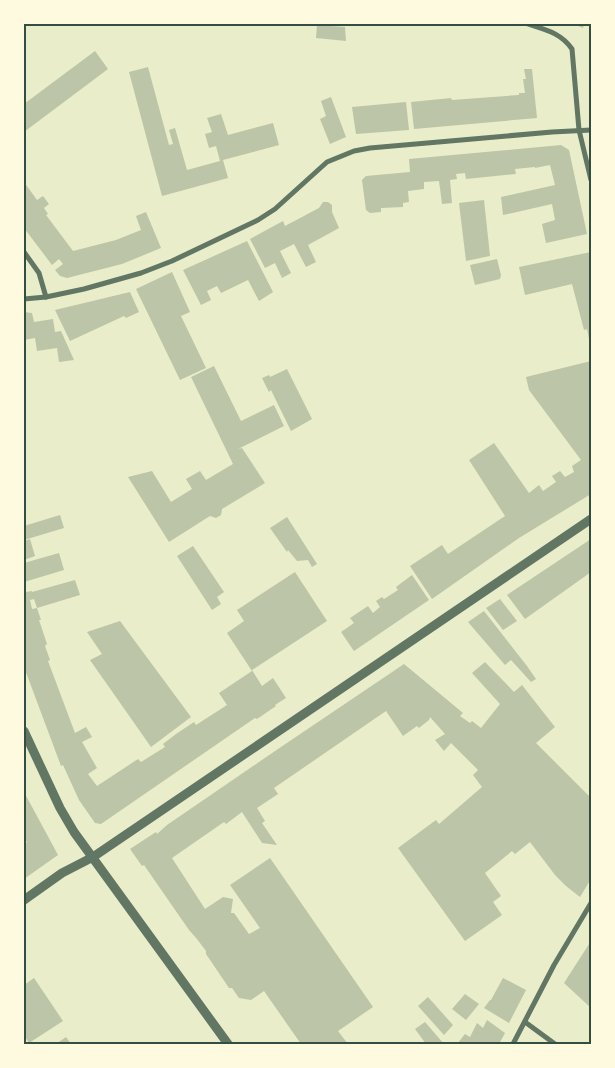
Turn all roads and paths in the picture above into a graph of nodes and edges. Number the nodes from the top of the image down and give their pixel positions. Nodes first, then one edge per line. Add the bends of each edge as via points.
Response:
1 (528, 24) edge
2 (579, 130) junction
3 (591, 130) edge
4 (591, 180) edge
5 (24, 252) edge
6 (46, 297) junction
7 (24, 298) edge
8 (591, 519) edge
9 (24, 731) edge
10 (92, 857) junction
11 (24, 900) edge
12 (591, 903) edge
13 (525, 1022) junction
14 (228, 1044) edge
15 (513, 1044) edge
16 (555, 1044) edge

1 - 2 street via 561,37 572,49
2 - 3 street
2 - 4 street
2 - 6 street via 354,151 327,162 275,209 240,230 141,273
5 - 6 street via 40,273
6 - 7 street
8 - 10 street
9 - 10 street via 60,808
10 - 11 street via 62,873
10 - 14 street
12 - 13 street via 566,942
13 - 15 street
13 - 16 street

